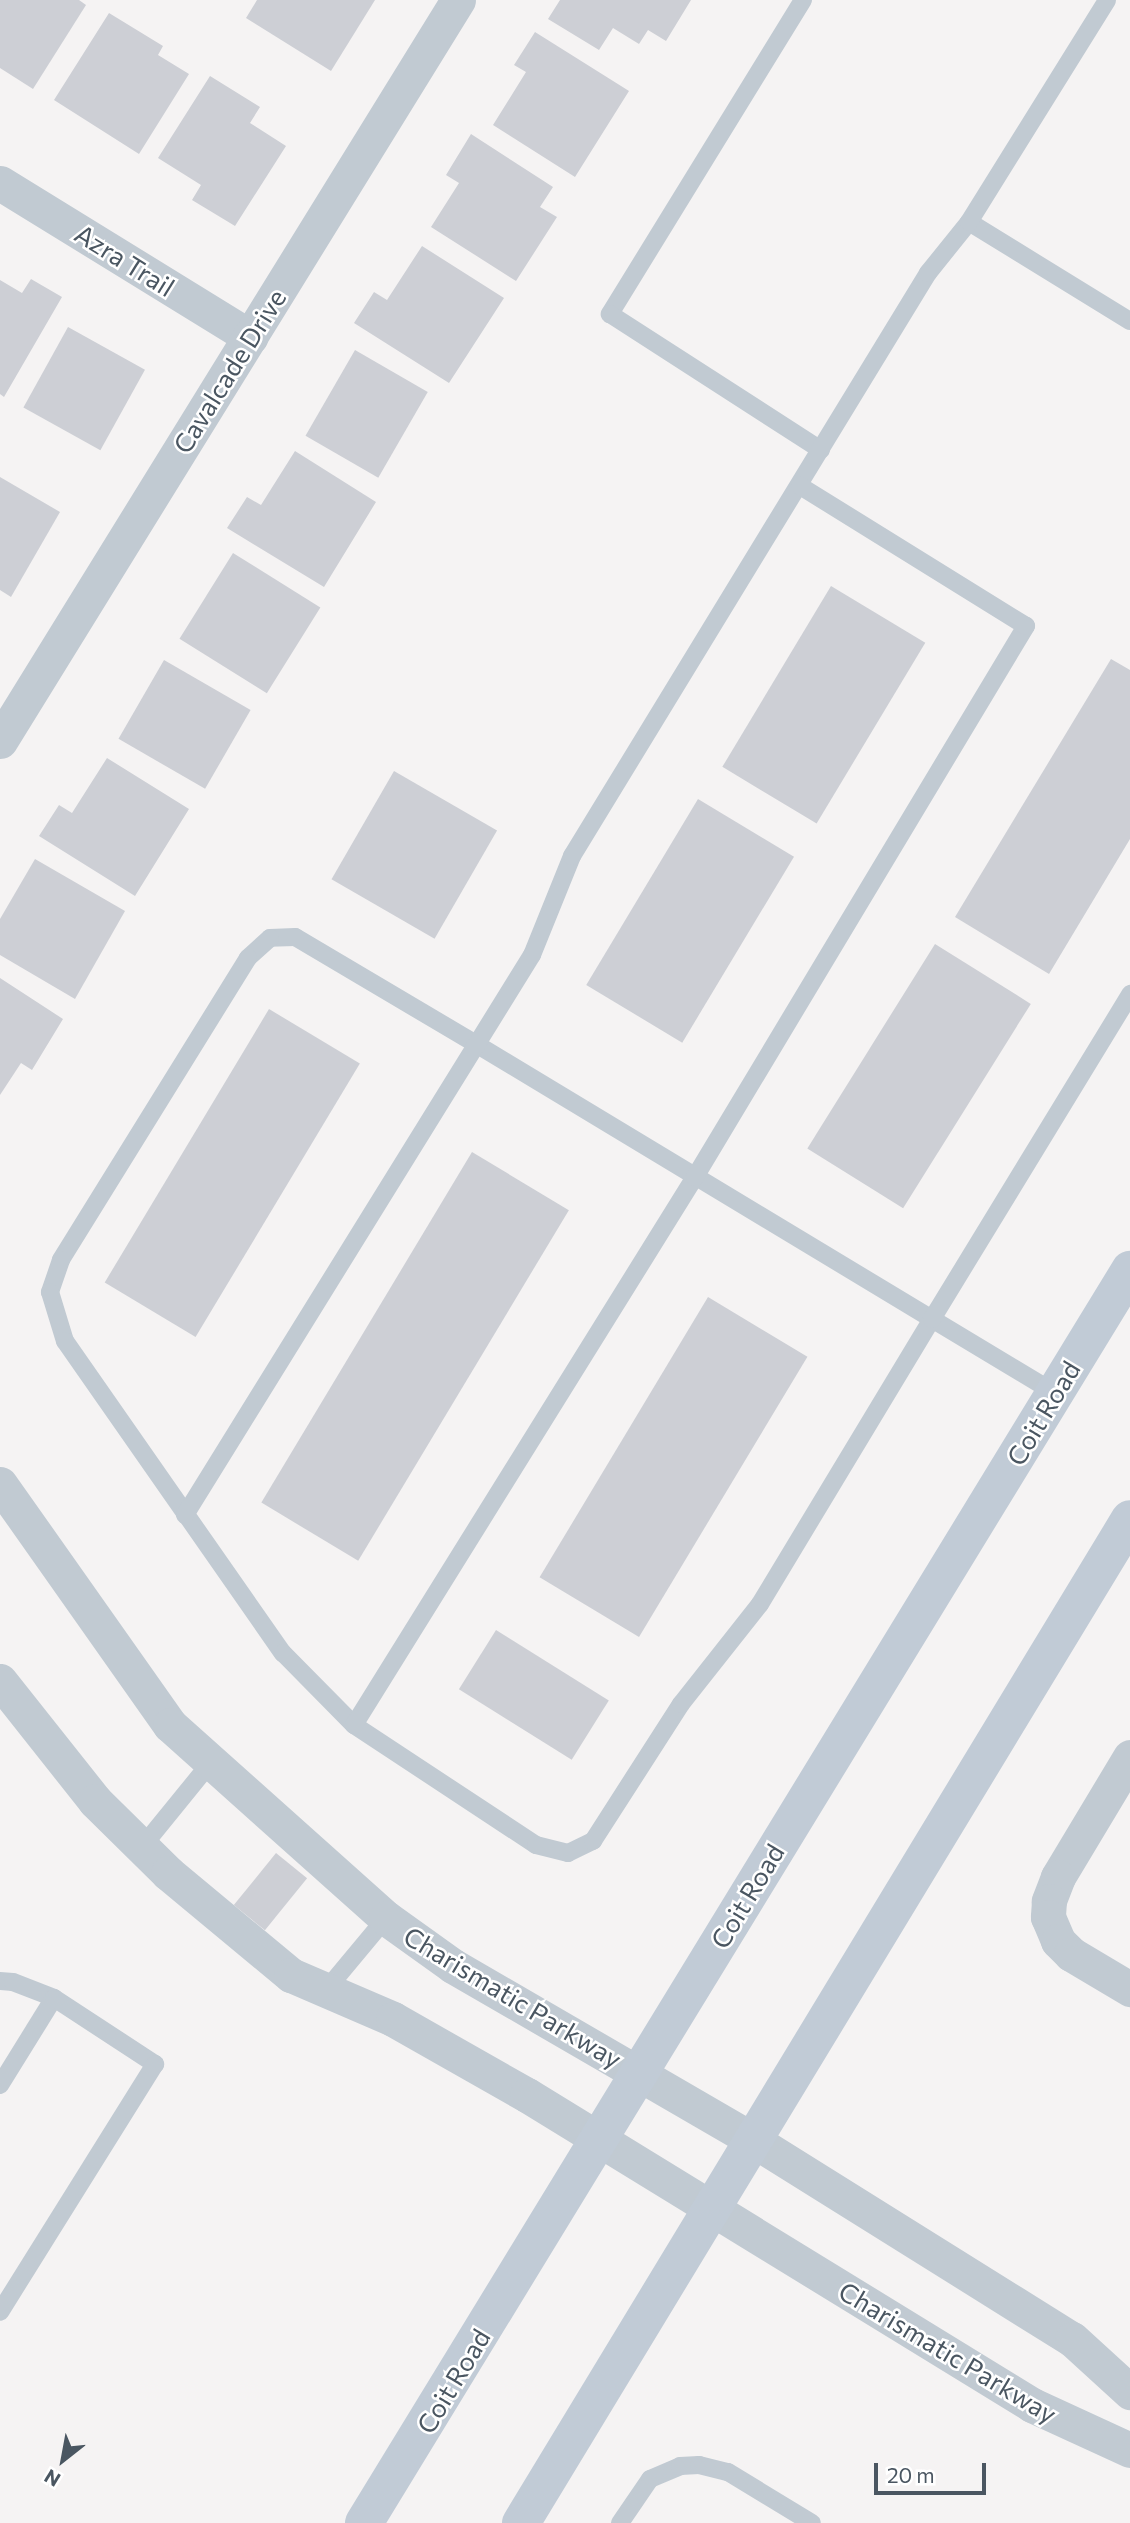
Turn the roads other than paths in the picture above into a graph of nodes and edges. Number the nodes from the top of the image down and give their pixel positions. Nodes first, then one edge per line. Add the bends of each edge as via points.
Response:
1 (458, 0) edge
2 (803, 0) edge
3 (1107, 0) edge
4 (0, 183) edge
5 (969, 222) junction
6 (1130, 321) edge
7 (250, 337) junction
8 (821, 450) junction
9 (800, 486) junction
10 (5, 723) edge
11 (1130, 994) edge
12 (476, 1044) junction
13 (695, 1177) junction
14 (1130, 1270) edge
15 (932, 1318) junction
16 (1055, 1393) junction
17 (0, 1485) edge
18 (185, 1515) junction
19 (1130, 1519) edge
20 (0, 1681) edge
21 (354, 1725) junction
22 (1130, 1757) edge
23 (211, 1762) junction
24 (142, 1847) junction
25 (386, 1918) junction
26 (0, 1981) edge
27 (1130, 1989) edge
28 (326, 1990) junction
29 (54, 1998) junction
30 (639, 2073) junction
31 (0, 2085) edge
32 (600, 2139) junction
33 (753, 2140) junction
34 (712, 2208) junction
35 (0, 2312) edge
36 (1130, 2392) edge
37 (1130, 2450) edge
38 (364, 2523) edge
39 (521, 2523) edge
40 (620, 2523) edge
41 (811, 2523) edge

1 - 7 street, Cavalcade Drive
2 - 8 lane via 610,314
3 - 5 lane
4 - 7 street, Azra Trail
5 - 6 lane
5 - 8 lane via 928,273
7 - 10 street, Cavalcade Drive
8 - 9 lane
9 - 12 lane via 572,856 532,955
9 - 13 lane via 1026,626
11 - 15 lane
12 - 13 lane
12 - 18 lane
12 - 18 lane via 295,937 270,938 248,958 61,1260 50,1292 65,1341
13 - 15 lane
13 - 21 lane
14 - 16 main road, Coit Road
15 - 16 lane
15 - 21 lane via 760,1604 681,1703 593,1841 568,1853 536,1845
16 - 30 main road, Coit Road
17 - 23 street, Charismatic Parkway via 170,1725
18 - 21 lane via 283,1653
19 - 33 main road
20 - 24 street, Charismatic Parkway via 95,1801
22 - 27 street via 1058,1877 1048,1917 1058,1941 1072,1954
23 - 24 lane
23 - 25 street, Charismatic Parkway
24 - 28 street, Charismatic Parkway via 292,1975
25 - 28 lane
25 - 30 street, Charismatic Parkway via 453,1966
26 - 29 lane
28 - 32 street, Charismatic Parkway via 393,2019
29 - 31 lane
29 - 35 lane via 155,2064
30 - 32 main road, Coit Road
30 - 33 street, Charismatic Parkway
32 - 34 street, Charismatic Parkway
32 - 38 main road, Coit Road
33 - 34 main road
33 - 36 street, Charismatic Parkway via 1072,2339
34 - 37 street, Charismatic Parkway via 1032,2405
34 - 39 main road
40 - 41 lane via 650,2479 680,2466 699,2465 729,2472

